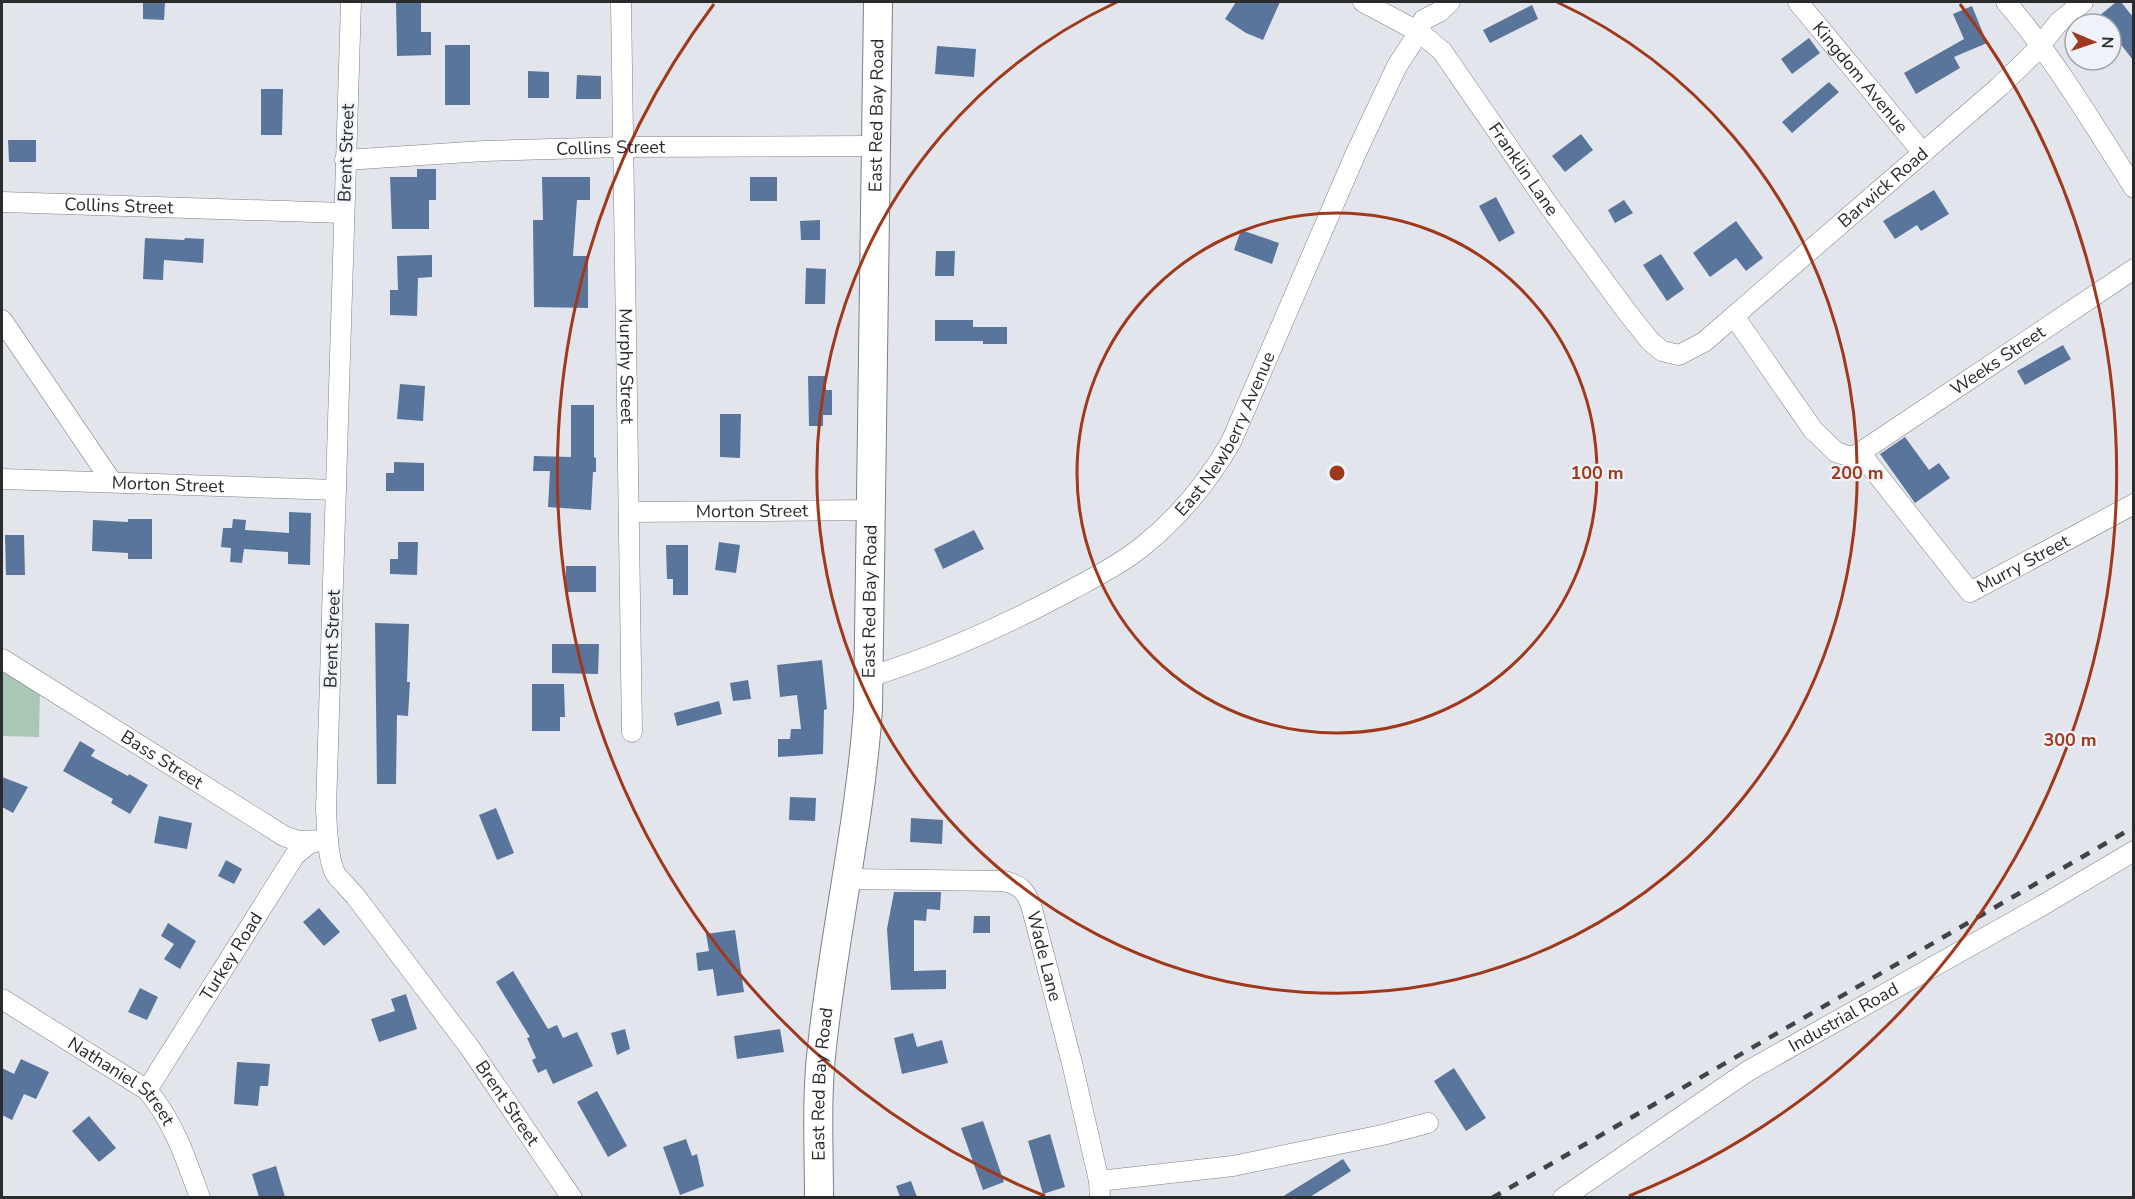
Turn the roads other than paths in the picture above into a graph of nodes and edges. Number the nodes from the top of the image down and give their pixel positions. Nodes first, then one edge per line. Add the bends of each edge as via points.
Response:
1 (351, 2) edge
2 (621, 2) edge
3 (878, 2) edge
4 (1363, 2) edge
5 (1450, 2) edge
6 (1798, 2) edge
7 (2006, 2) edge
8 (2083, 2) edge
9 (1424, 18) edge
10 (2040, 45) junction
11 (875, 146) junction
12 (623, 147) junction
13 (1923, 153) junction
14 (345, 160) junction
15 (2133, 188) edge
16 (2, 202) edge
17 (344, 213) junction
18 (2133, 269) edge
19 (1734, 316) junction
20 (2, 320) edge
21 (1670, 354) joint
22 (1861, 454) junction
23 (2, 478) edge
24 (112, 482) junction
25 (336, 490) junction
26 (2133, 504) edge
27 (872, 510) junction
28 (630, 512) junction
29 (2, 659) edge
30 (868, 677) junction
31 (633, 732) dead end
32 (328, 840) junction
33 (2133, 851) edge
34 (847, 879) junction
35 (2, 999) edge
36 (147, 1090) junction
37 (1428, 1123) dead end
38 (1099, 1189) edge
39 (200, 1197) edge
40 (572, 1197) edge
41 (819, 1197) edge
42 (1563, 1197) edge

1 - 14 street, Brent Street
2 - 12 street, Murphy Street
3 - 11 street, East Red Bay Road
4 - 9 street, Franklin Lane
5 - 9 street
6 - 13 street, Kingdom Avenue
7 - 10 street
8 - 10 street, Barwick Road
9 - 21 street, Franklin Lane via 1442,51 1548,206 1650,341
9 - 30 street, East Newberry Avenue via 1356,153 1231,442 1215,470 1185,507 1120,563 1047,603 910,664
10 - 13 street, Barwick Road via 1999,87
10 - 15 street
11 - 12 street, Collins Street
11 - 27 street, East Red Bay Road
12 - 14 street, Collins Street
12 - 28 street, Murphy Street
13 - 19 street, Barwick Road
14 - 17 street, Brent Street
16 - 17 street, Collins Street
17 - 25 street, Brent Street
18 - 22 street, Weeks Street
19 - 21 street, Barwick Road via 1704,342 1679,355
19 - 22 street via 1813,430 1836,452 1848,456
20 - 24 street
22 - 26 street, Murry Street via 1970,592
23 - 24 street, Morton Street
24 - 25 street, Morton Street
25 - 32 street, Brent Street
27 - 28 street, Morton Street
27 - 30 street, East Red Bay Road
28 - 31 street, Murphy Street
29 - 32 street, Bass Street via 284,836 298,841
30 - 34 street, East Red Bay Road via 863,764
32 - 36 street, Turkey Road via 311,842 295,855
32 - 40 street, Brent Street via 335,874 470,1048
33 - 42 street, Industrial Road via 1748,1071
34 - 38 street, Wade Lane via 1004,881 1026,891 1072,1063
34 - 41 street, East Red Bay Road via 822,1049
35 - 36 street, Nathaniel Street
36 - 39 street, Nathaniel Street via 178,1140
37 - 38 street via 1233,1166

